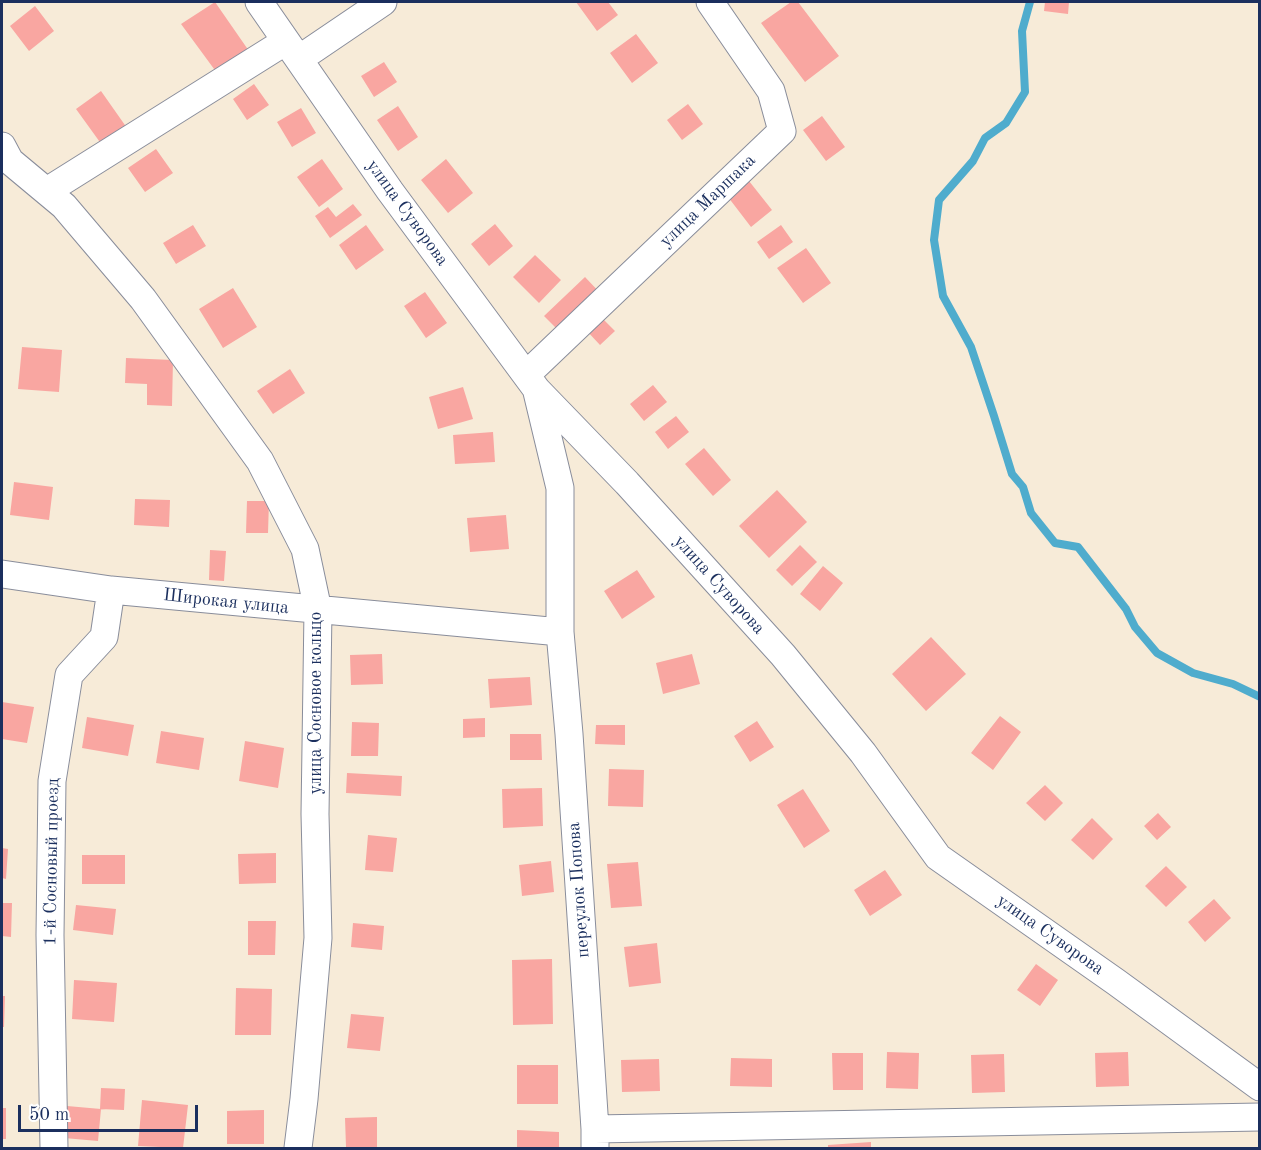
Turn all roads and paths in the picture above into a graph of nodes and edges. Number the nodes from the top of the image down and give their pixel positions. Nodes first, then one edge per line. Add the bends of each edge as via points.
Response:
1 (259, 2) edge
2 (383, 2) edge
3 (710, 2) edge
4 (293, 50) junction
5 (4, 157) edge
6 (47, 192) junction
7 (531, 383) junction
8 (2, 574) edge
9 (111, 590) junction
10 (318, 610) junction
11 (560, 632) junction
12 (1260, 1087) edge
13 (1260, 1117) edge
14 (595, 1139) edge
15 (54, 1149) edge
16 (298, 1149) edge

1 - 4 street, улица Суворова
2 - 4 street
3 - 7 street, улица Маршака via 771,91 782,131
4 - 6 street
4 - 7 street, улица Суворова via 390,191
5 - 6 street, улица Сосновое кольцо
6 - 10 street, улица Сосновое кольцо via 64,206 143,298 260,461 305,549
7 - 11 street, переулок Попова via 560,488
7 - 12 street, улица Суворова via 783,655 863,753 938,857
8 - 9 street, Широкая улица
9 - 10 street, Широкая улица
9 - 15 street, 1-й Сосновый проезд via 104,637 69,675 52,782
10 - 11 street, Широкая улица
10 - 16 street, улица Сосновое кольцо via 318,938
11 - 14 street, переулок Попова
13 - 14 street

